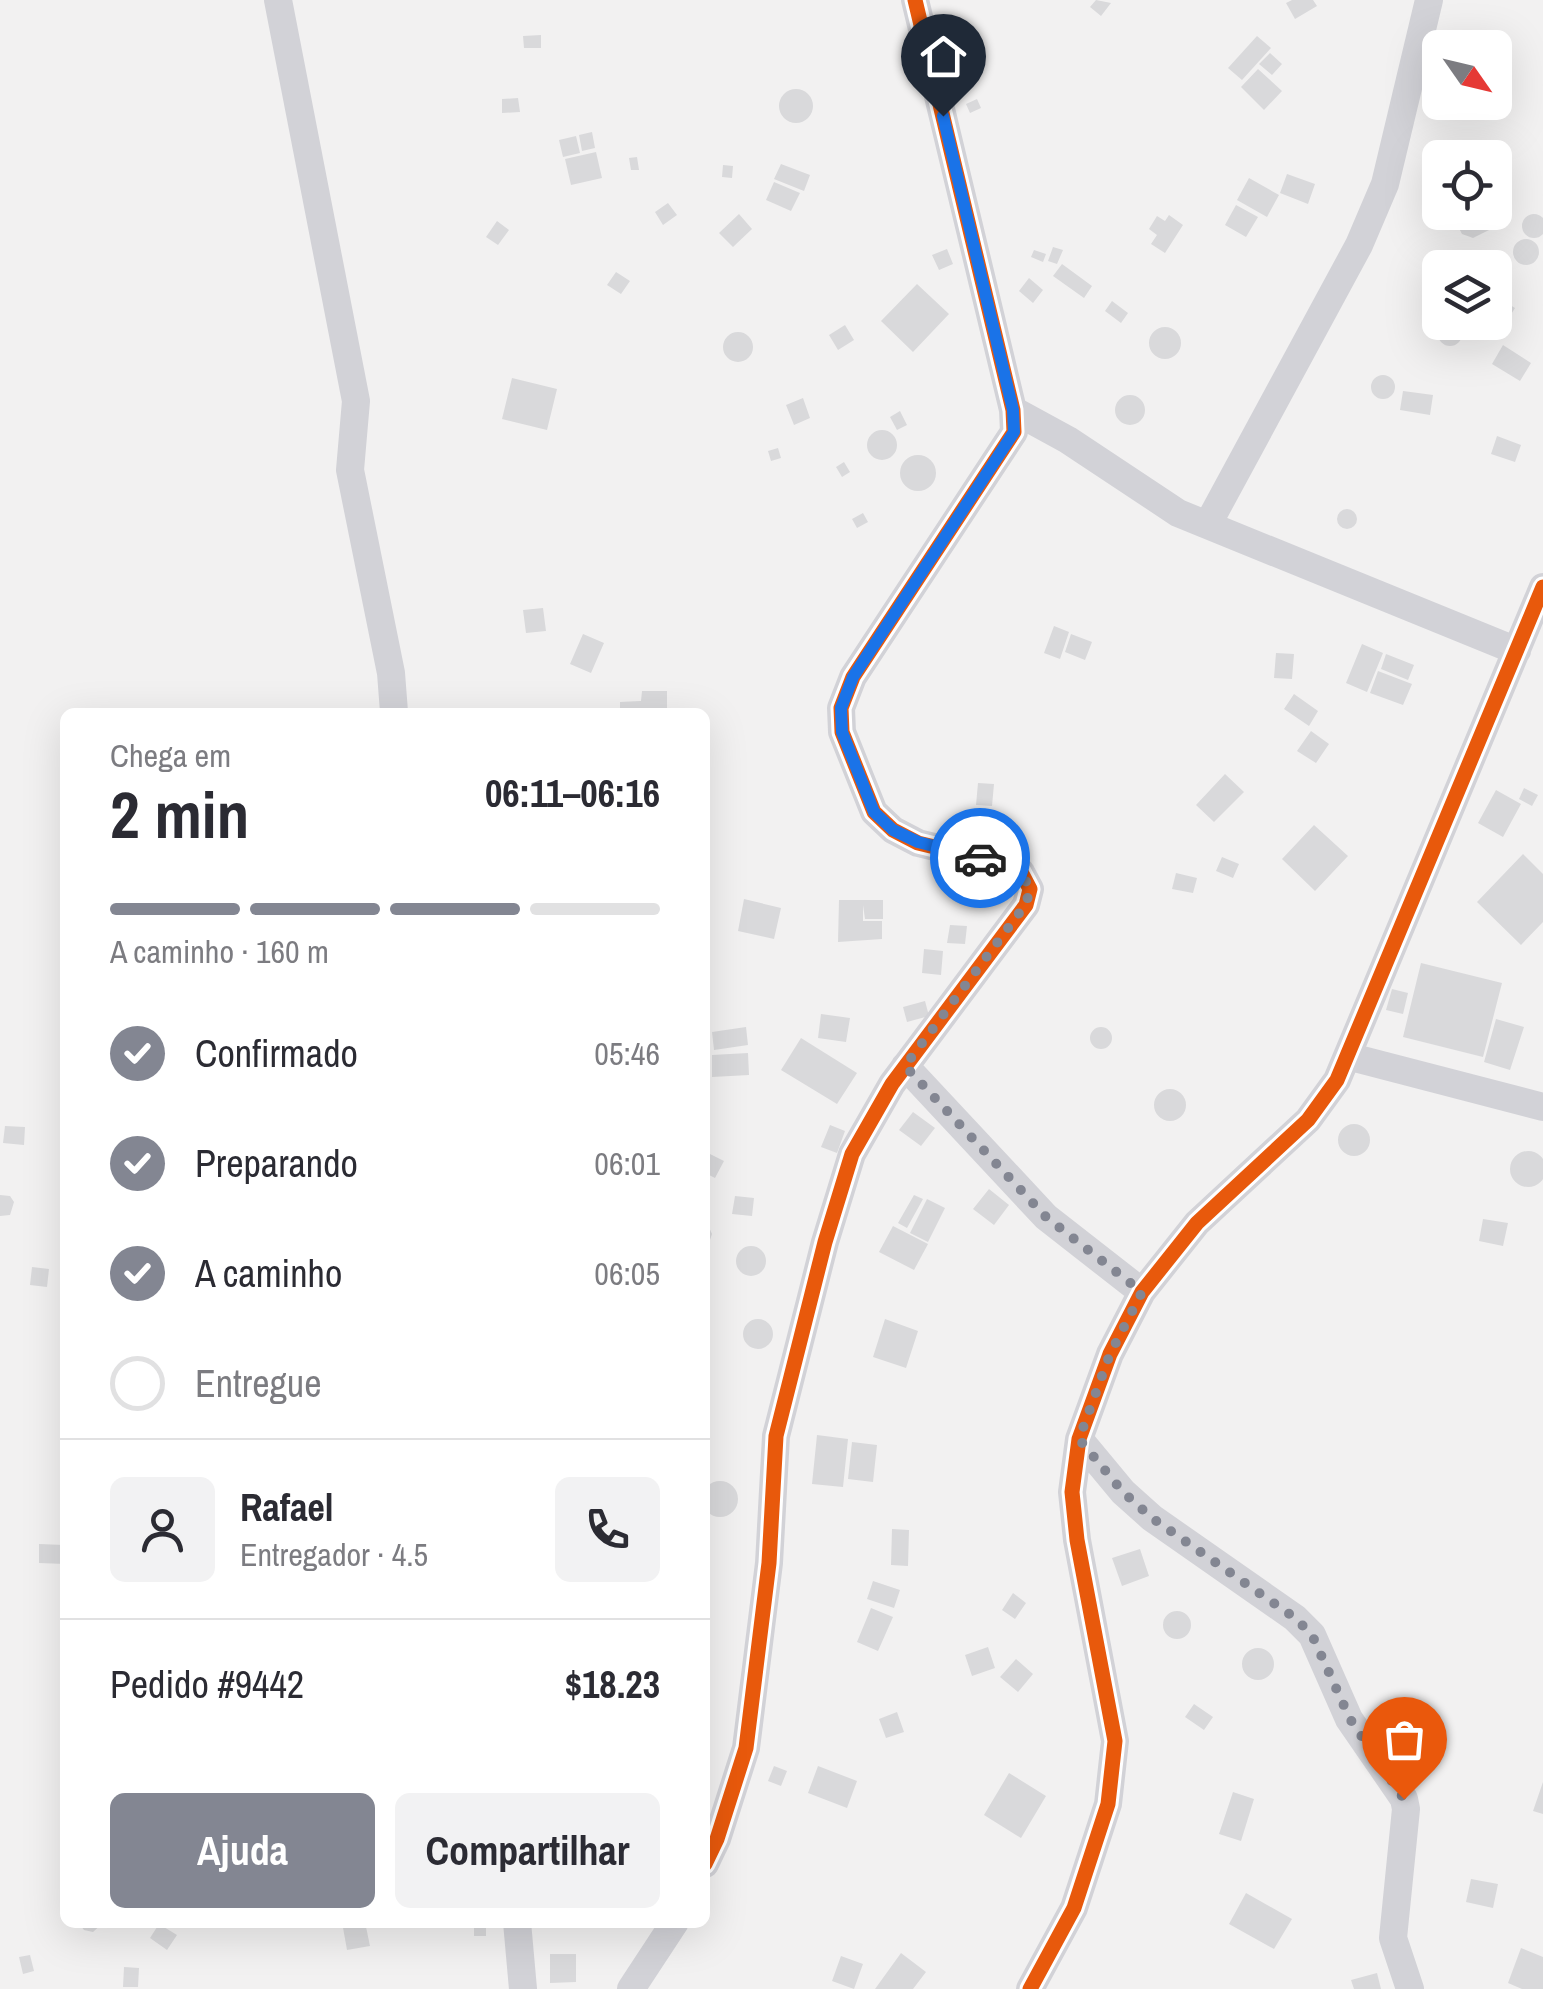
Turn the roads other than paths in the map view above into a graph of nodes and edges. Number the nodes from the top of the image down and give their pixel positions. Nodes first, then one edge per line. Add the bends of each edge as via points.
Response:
1 (278, 0) edge
2 (915, 0) edge
3 (1429, 0) edge
4 (1013, 410) junction
5 (1208, 524) junction
6 (1543, 588) edge
7 (1516, 651) junction
8 (394, 708) edge
9 (1347, 1056) junction
10 (905, 1066) junction
11 (1543, 1107) edge
12 (1142, 1292) junction
13 (1079, 1439) junction
14 (710, 1854) edge
15 (518, 1928) edge
16 (672, 1928) edge
17 (524, 1989) edge
18 (631, 1989) edge
19 (1030, 1989) edge
20 (1410, 1989) edge

1 - 8 street via 356,401 350,470
2 - 4 street
3 - 5 street via 1385,184 1359,245
4 - 5 street via 1178,513
4 - 10 street via 1014,432 853,677 841,708 842,732 874,812 918,842 1021,872 1030,889 1026,904
5 - 7 street
6 - 7 street
7 - 9 street
9 - 11 street
9 - 12 street via 1308,1120 1198,1223
10 - 12 street via 1046,1217
10 - 14 street via 852,1154 776,1436 770,1563 746,1748
12 - 13 street
13 - 19 street via 1072,1492 1077,1540 1115,1740 1108,1804 1074,1908
13 - 20 street via 1152,1518 1312,1635 1350,1719 1404,1799 1394,1938
15 - 17 street
16 - 18 street

